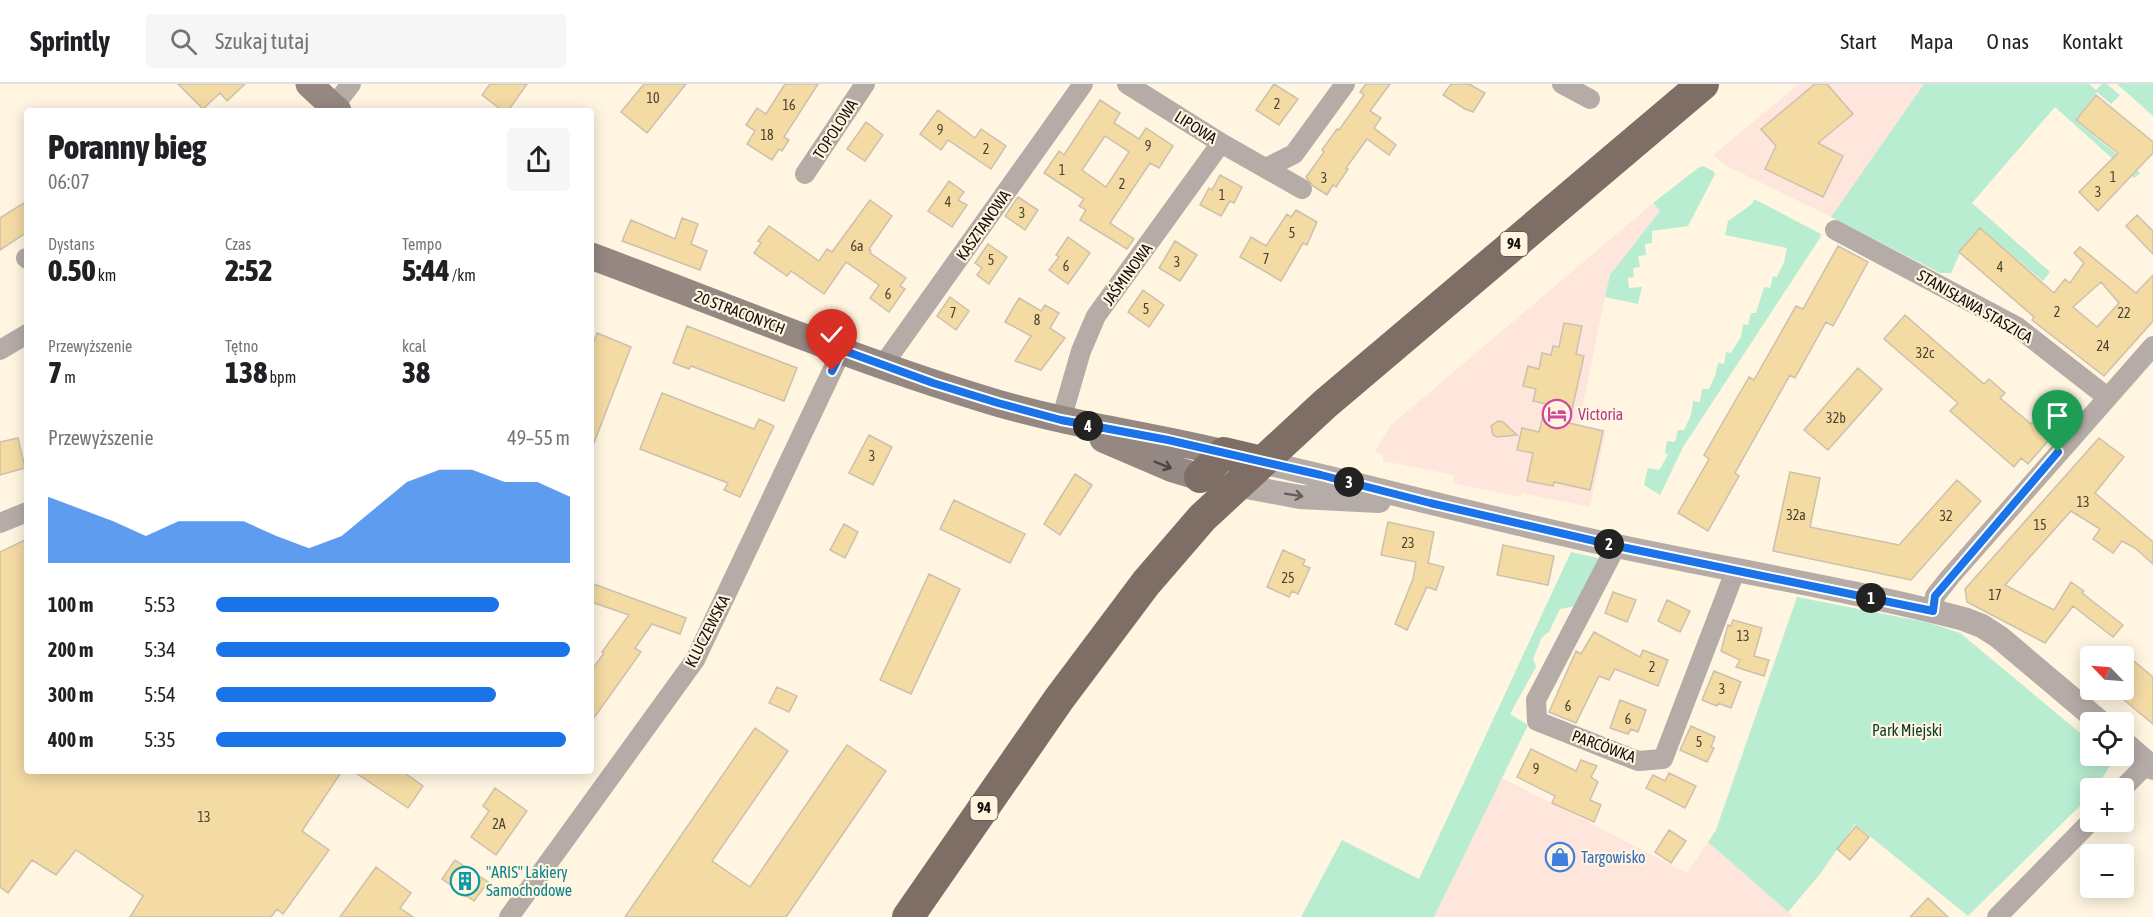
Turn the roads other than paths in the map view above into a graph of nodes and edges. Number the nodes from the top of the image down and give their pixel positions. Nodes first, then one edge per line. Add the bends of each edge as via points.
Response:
1 (309, 84) edge
2 (351, 84) edge
3 (865, 84) edge
4 (1083, 84) edge
5 (1127, 84) edge
6 (1345, 84) edge
7 (1562, 84) edge
8 (1702, 84) edge
9 (1590, 99) dead end
10 (332, 108) edge
11 (335, 108) edge
12 (1221, 143) junction
13 (1266, 168) junction
14 (805, 174) dead end
15 (1302, 189) dead end
16 (1835, 230) dead end
17 (594, 257) edge
18 (24, 336) edge
19 (2153, 346) edge
20 (0, 350) edge
21 (842, 350) junction
22 (883, 366) junction
23 (2107, 397) junction
24 (1061, 420) junction
25 (1224, 453) junction
26 (1262, 462) junction
27 (1200, 477) junction
28 (1236, 485) junction
29 (1430, 503) junction
30 (24, 513) edge
31 (0, 523) edge
32 (1612, 545) junction
33 (1736, 569) junction
34 (1933, 611) junction
35 (2089, 712) edge
36 (2134, 752) edge
37 (2150, 766) edge
38 (2134, 779) edge
39 (2080, 832) edge
40 (509, 917) edge
41 (908, 917) edge
42 (1997, 917) edge

1 - 10 main road
2 - 11 street
3 - 14 street, TOPOLOWA
4 - 22 street, KASZTANOWA
5 - 12 street, LIPOWA
6 - 13 street via 1294,154
7 - 9 street
8 - 26 main road, 94
12 - 13 street, LIPOWA
12 - 24 street, JAŚMINOWA via 1096,316
13 - 15 street, LIPOWA
16 - 23 street, STANISŁAWA STASZICA via 2016,326
17 - 21 main road, 20 STRACONYCH
18 - 20 street
19 - 23 street
21 - 22 main road, 20 STRACONYCH
21 - 40 street, KLUCZEWSKA via 695,660
22 - 24 main road, 20 STRACONYCH
23 - 34 street via 1942,586 1935,596
24 - 25 main road, 20 STRACONYCH
24 -> 27 main road, 20 STRACONYCH
25 - 26 main road, 20 STRACONYCH
25 - 27 main road
26 - 28 main road, 94
26 - 29 street
27 - 28 main road, 20 STRACONYCH
28 -> 29 street via 1300,496
28 - 41 main road, 94 via 1146,583 1059,699
29 - 32 street
30 - 31 street
32 - 33 street
32 - 33 street, PARCÓWKA via 1611,556 1536,700 1537,721 1638,761 1663,759
33 - 34 street
34 - 35 street via 1964,618 1999,637
36 - 37 street
37 - 38 street
39 - 42 street

